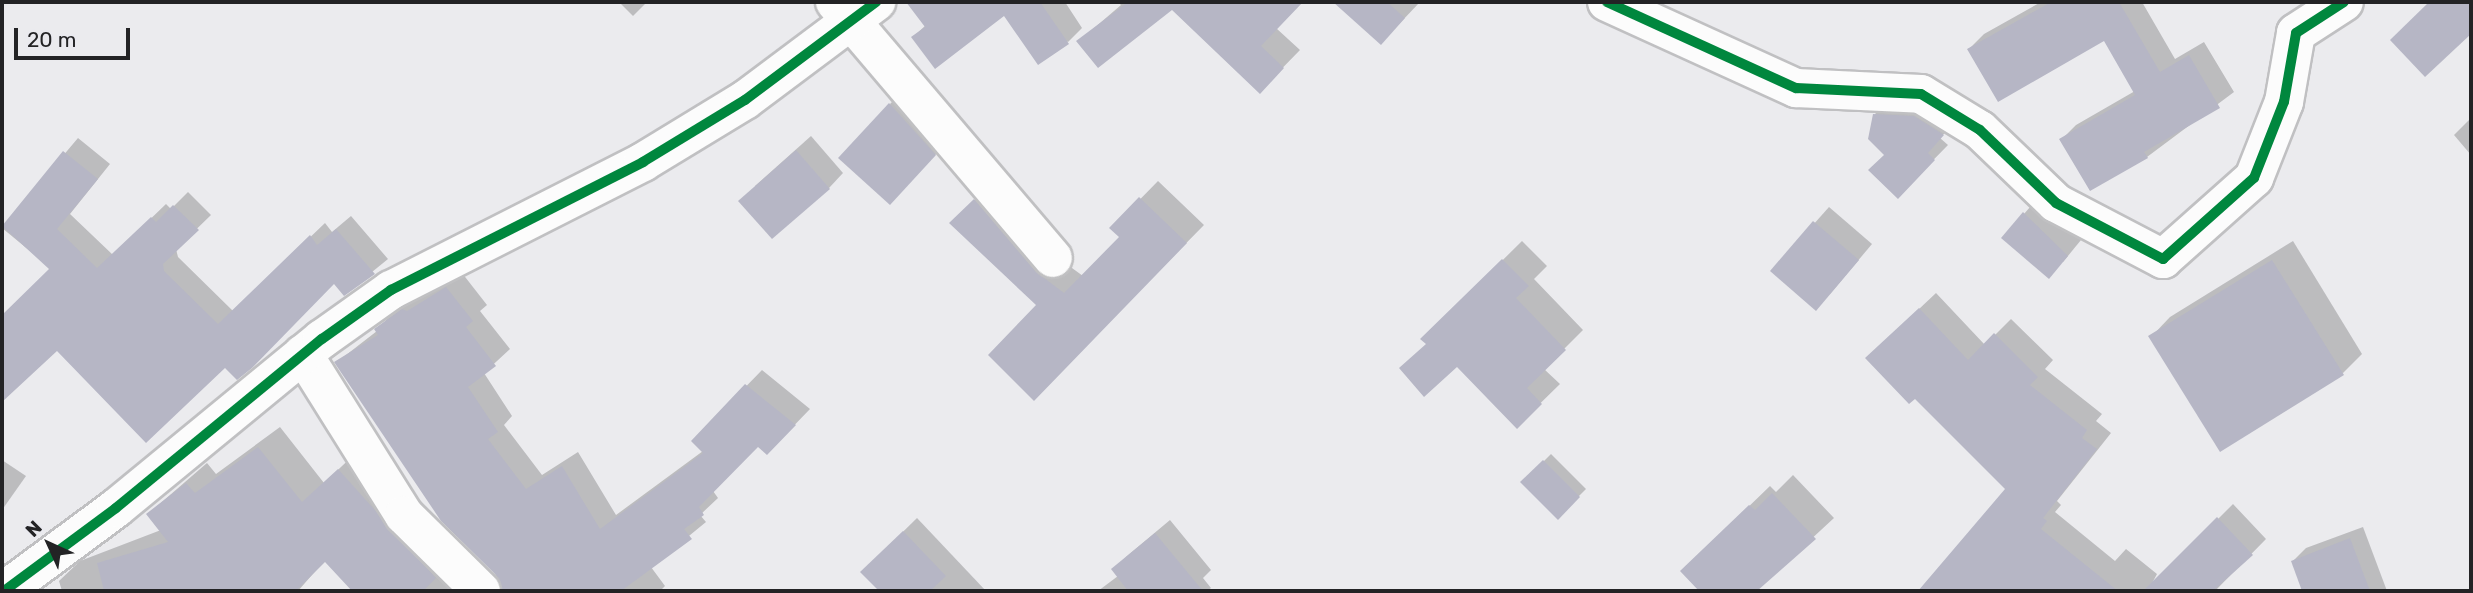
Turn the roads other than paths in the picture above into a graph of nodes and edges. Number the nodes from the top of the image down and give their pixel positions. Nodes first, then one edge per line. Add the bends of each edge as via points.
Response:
1 (1607, 2) edge
2 (2344, 2) edge
3 (854, 8) edge
4 (1053, 258) dead end
5 (303, 354) junction
6 (4, 591) edge
7 (481, 591) edge

1 - 2 street via 1796,88 1921,94 1980,130 2056,203 2163,259 2254,177 2284,102 2295,33
3 - 4 street
3 - 5 street via 711,121 643,162 391,290
5 - 6 street via 116,508
5 - 7 street via 404,515

